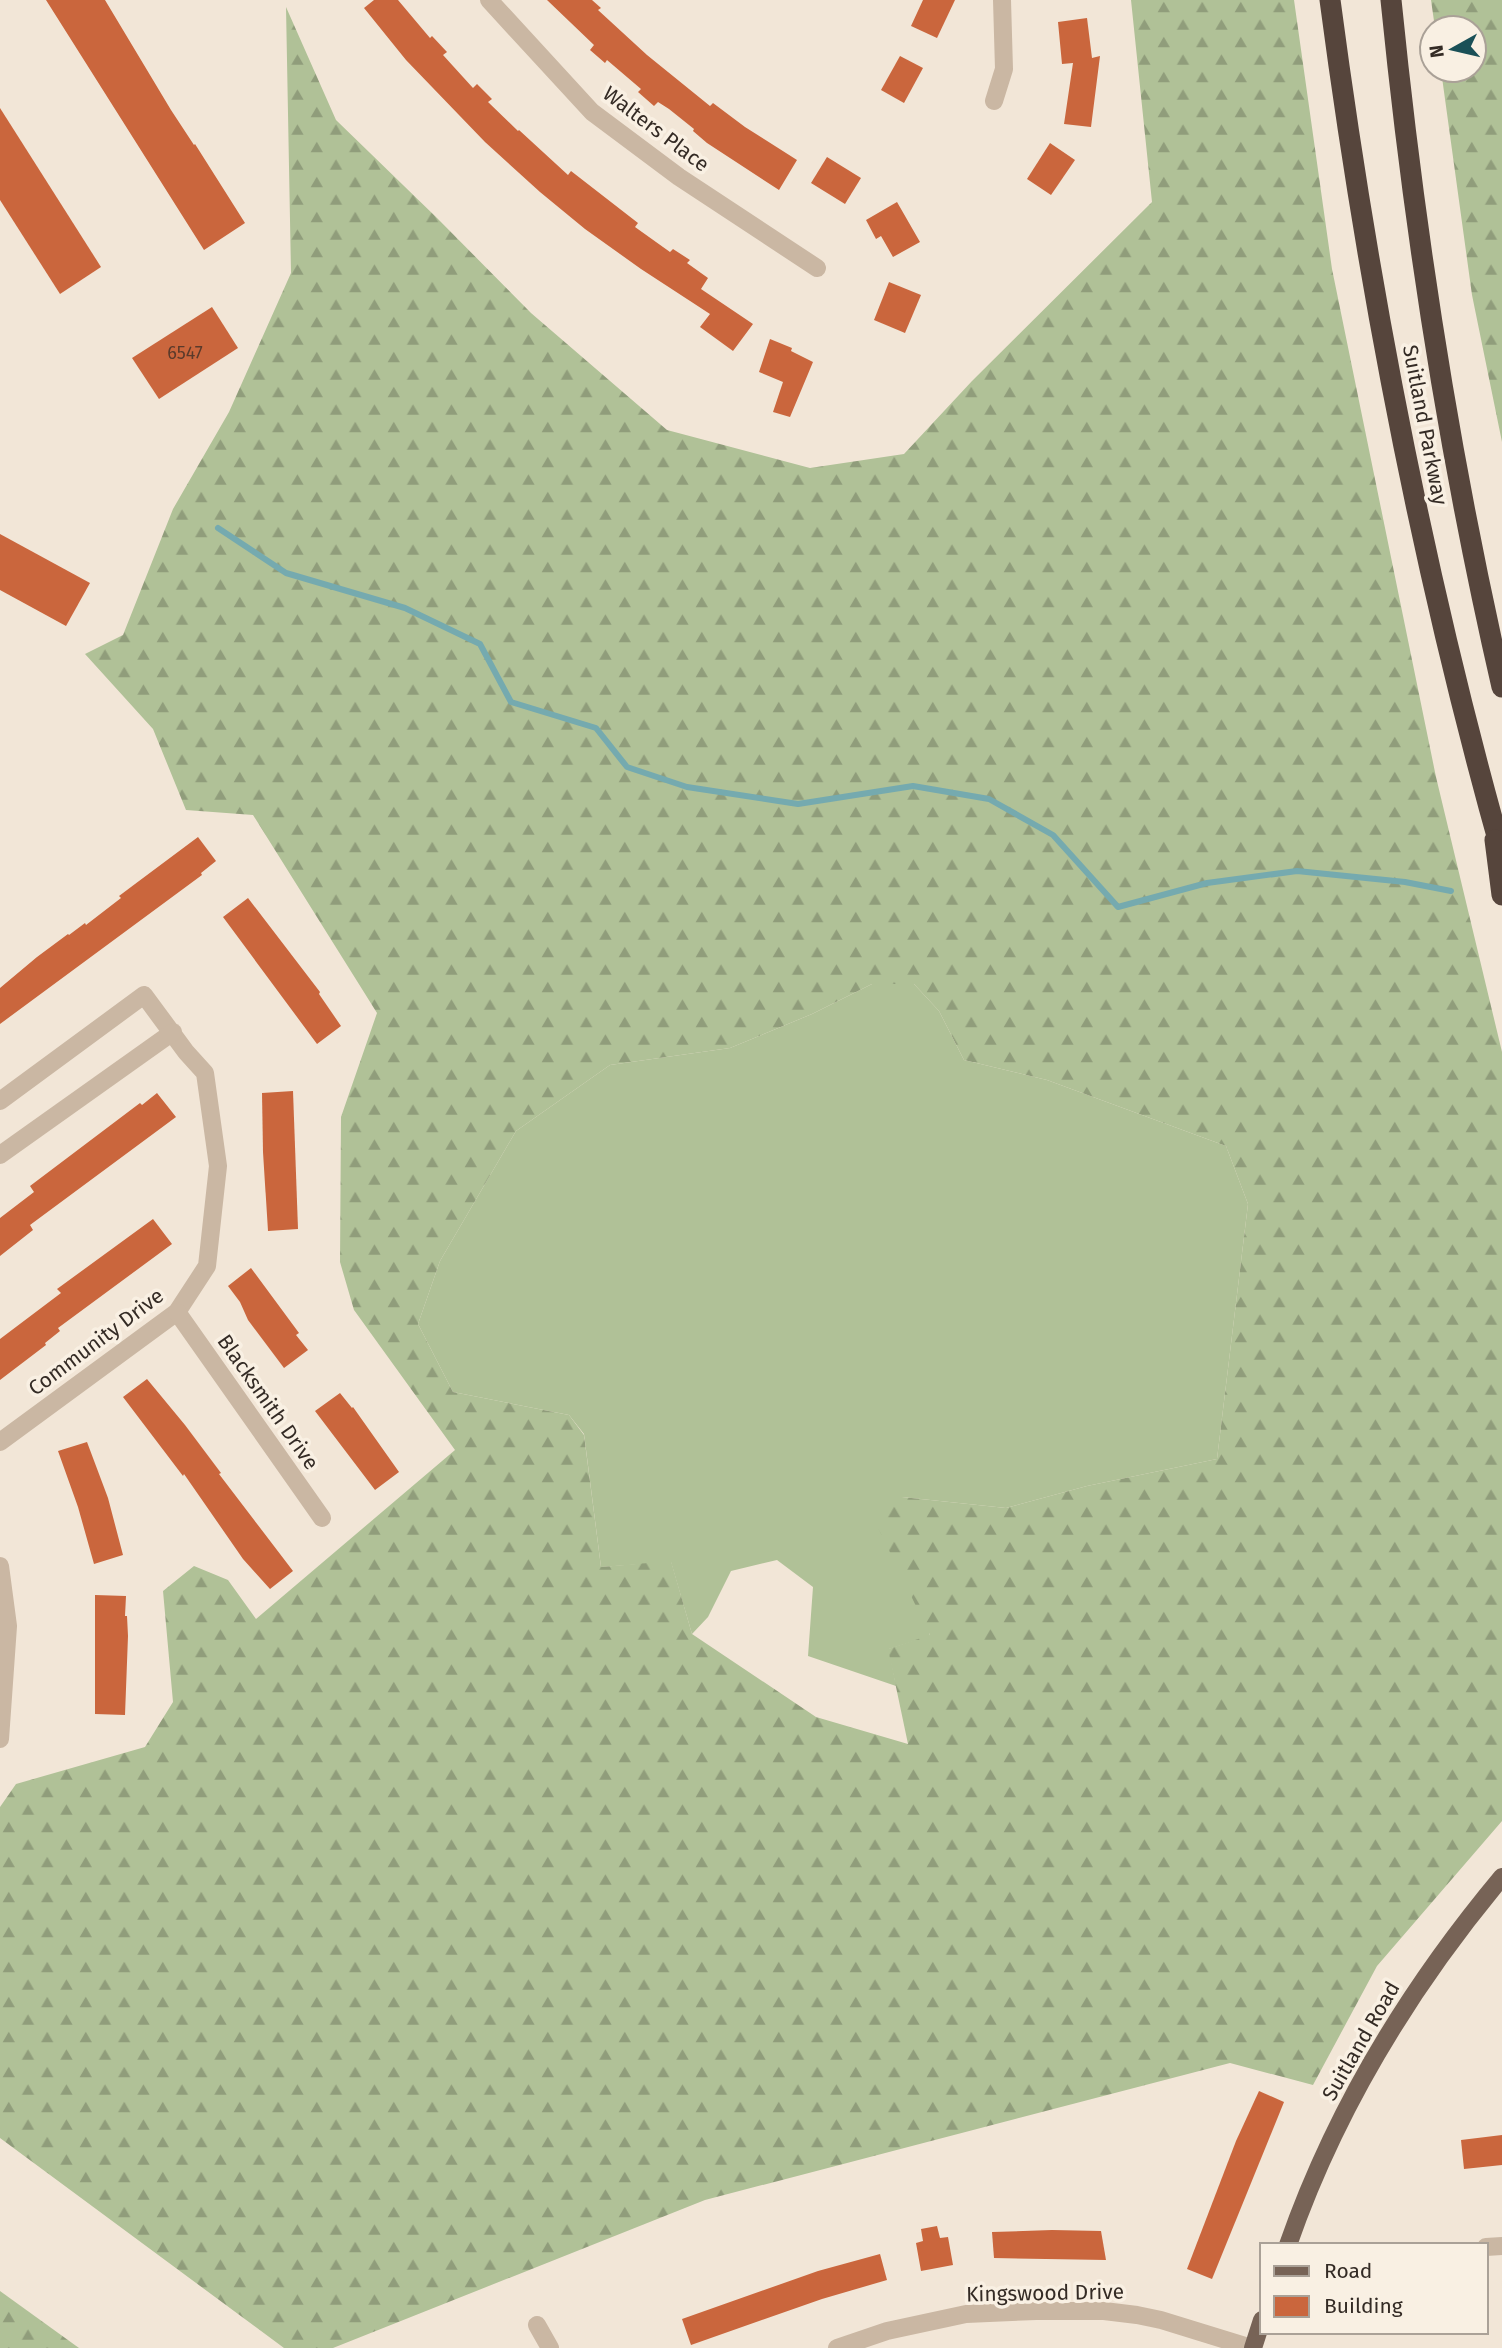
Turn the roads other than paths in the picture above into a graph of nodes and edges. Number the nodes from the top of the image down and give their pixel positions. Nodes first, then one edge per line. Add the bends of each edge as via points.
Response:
1 (489, 0) edge
2 (1002, 0) edge
3 (1330, 0) edge
4 (1391, 0) edge
5 (994, 101) dead end
6 (817, 268) dead end
7 (1485, 612) junction
8 (1502, 657) edge
9 (1502, 688) edge
10 (1492, 817) junction
11 (1502, 853) edge
12 (1502, 895) edge
13 (173, 1032) junction
14 (0, 1101) edge
15 (0, 1155) edge
16 (177, 1312) junction
17 (0, 1442) edge
18 (322, 1518) dead end
19 (0, 1566) edge
20 (0, 1739) edge
21 (1502, 1877) edge
22 (1289, 2243) edge
23 (537, 2325) dead end
24 (1260, 2326) edge
25 (550, 2348) edge
26 (837, 2348) edge
27 (1252, 2348) edge

1 - 6 street, Walters Place via 592,112 679,177
2 - 5 street via 1004,69
3 - 10 highway, Suitland Parkway via 1359,200 1398,417 1436,597
4 - 7 highway, Suitland Parkway via 1427,292
7 - 8 highway
7 - 9 highway, Suitland Parkway
10 - 11 highway, Suitland Parkway
10 - 12 highway
13 - 14 street, Community Drive via 144,995
13 - 15 street
13 - 16 street, Community Drive via 205,1073 218,1166 207,1266
16 - 17 street, Community Drive
16 - 18 street, Blacksmith Drive
19 - 20 street via 8,1626
21 - 22 main road, Suitland Road via 1445,1948 1384,2044 1328,2148
23 - 25 street
24 - 27 main road
26 - 27 street, Kingswood Drive via 966,2314 1036,2311 1104,2311 1161,2319

